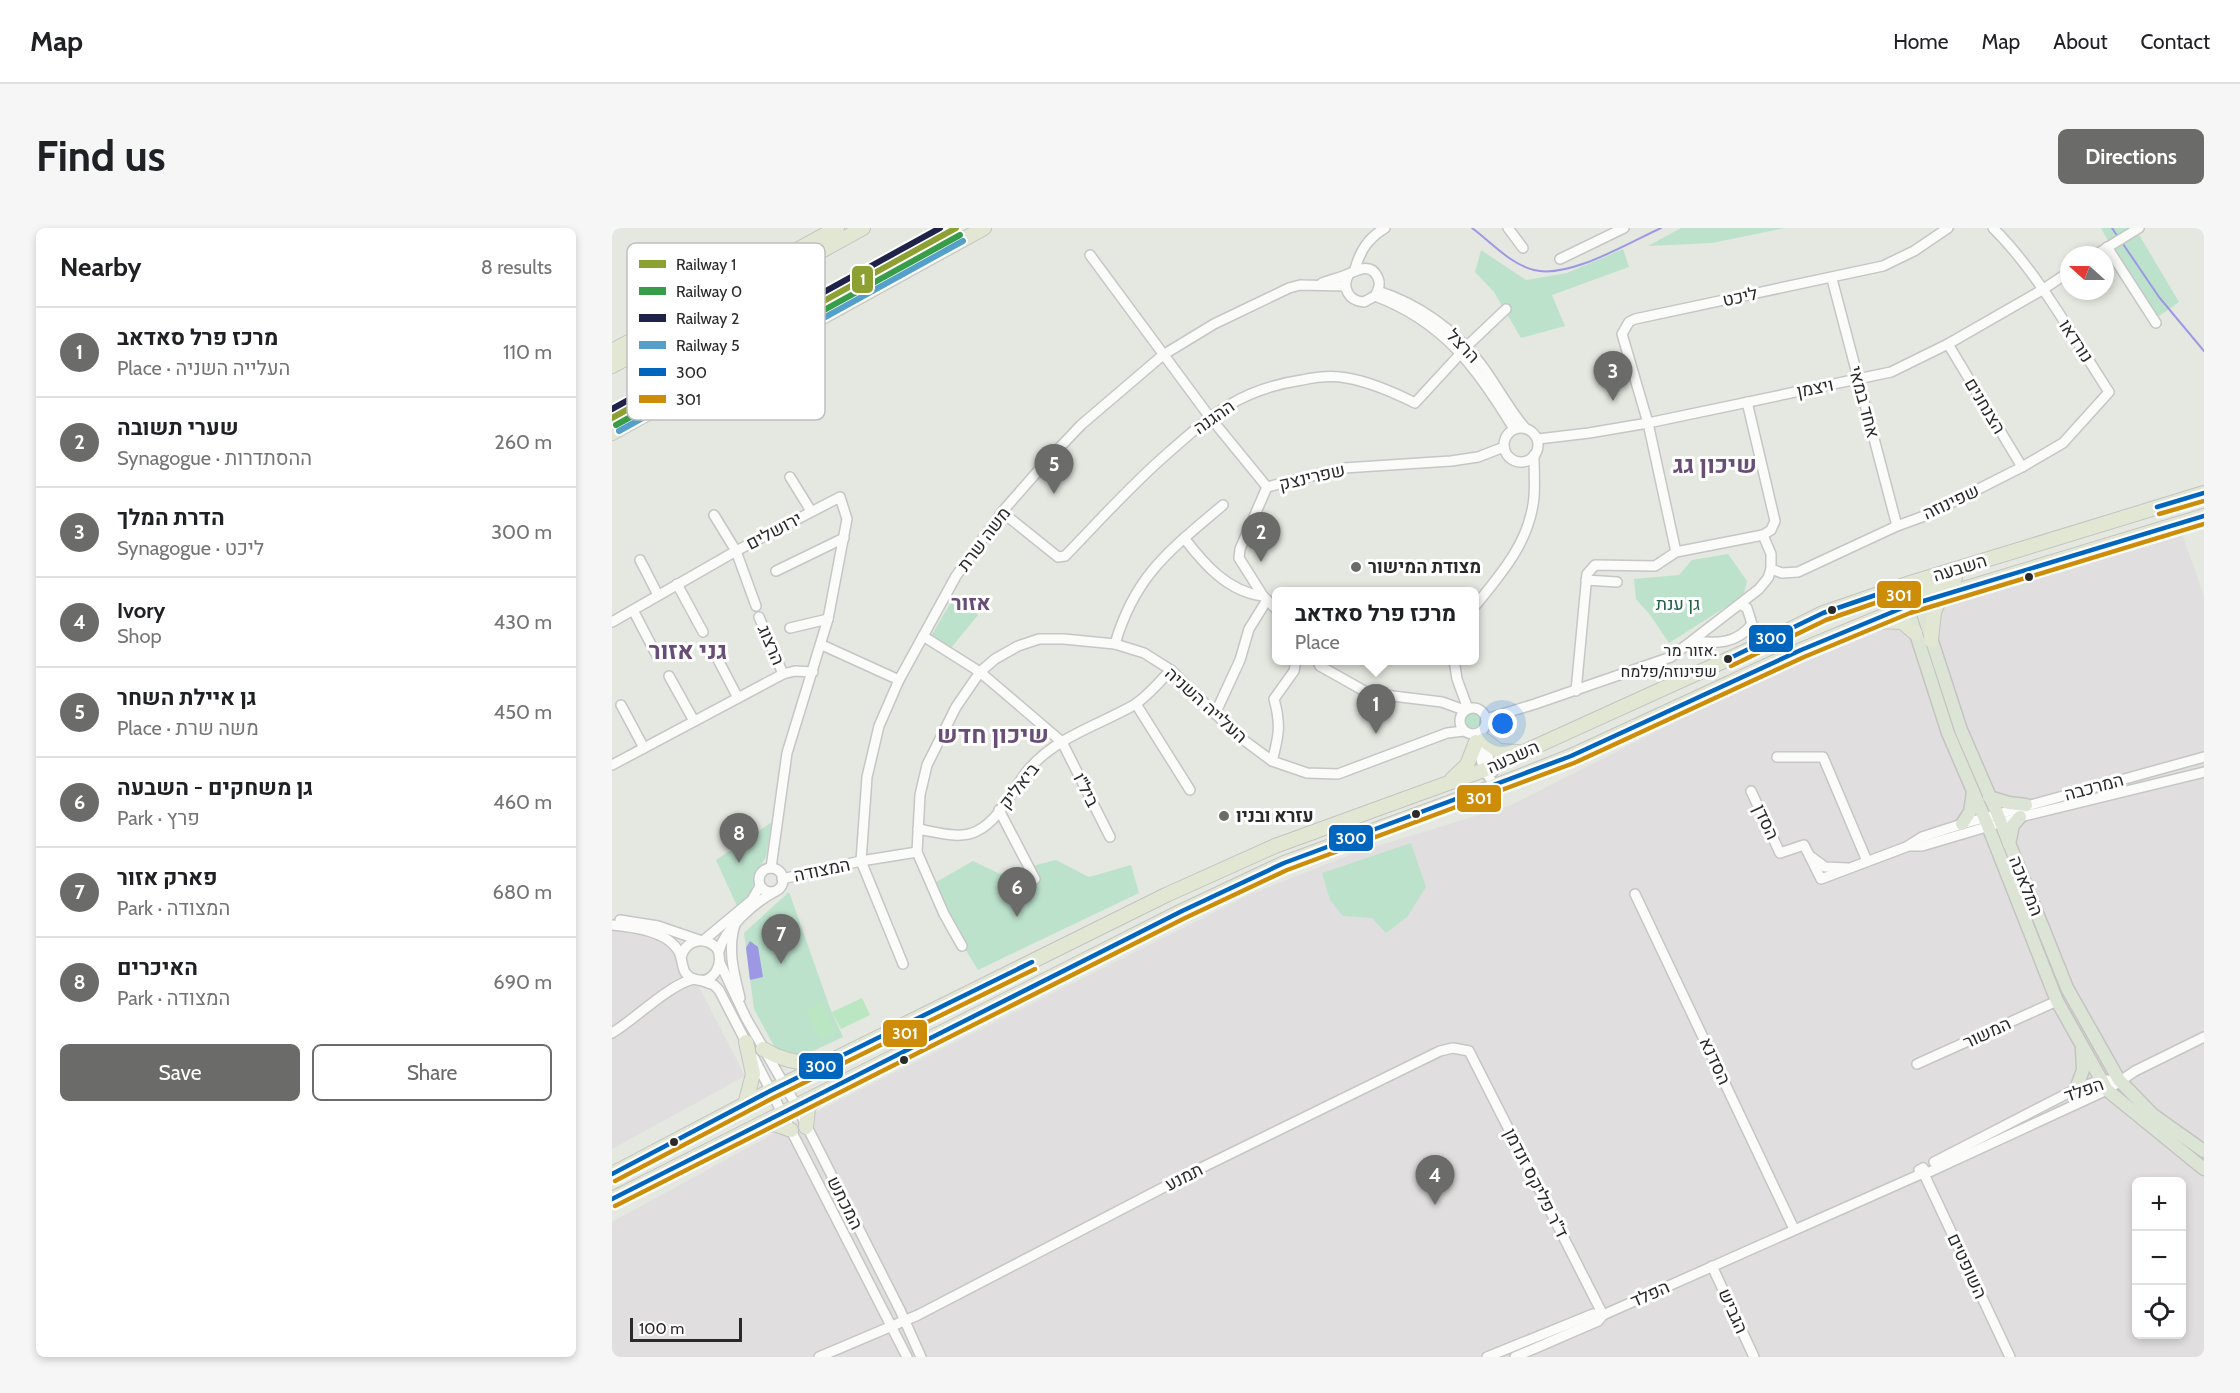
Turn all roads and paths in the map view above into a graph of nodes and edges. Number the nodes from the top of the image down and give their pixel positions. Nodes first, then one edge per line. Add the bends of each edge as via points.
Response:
1 (837, 228) edge
2 (862, 228) edge
3 (984, 228) edge
4 (1385, 228) edge
5 (1509, 228) edge
6 (1624, 228) edge
7 (1948, 228) edge
8 (1993, 228) edge
9 (2139, 228) edge
10 (810, 243) edge
11 (2110, 245) joint
12 (825, 248) edge
13 (1523, 248) dead end
14 (1090, 255) dead end
15 (1560, 259) dead end
16 (1356, 270) junction
17 (2060, 278) edge
18 (1832, 279) junction
19 (1314, 285) junction
20 (1345, 286) junction
21 (2042, 290) junction
22 (1377, 294) junction
23 (1506, 309) dead end
24 (825, 316) edge
25 (2156, 323) dead end
26 (627, 343) edge
27 (1948, 344) junction
28 (1464, 350) junction
29 (612, 351) edge
30 (1163, 355) junction
31 (627, 358) edge
32 (612, 366) edge
33 (1858, 380) junction
34 (2109, 392) joint
35 (1747, 402) junction
36 (1209, 416) junction
37 (636, 420) edge
38 (1648, 423) junction
39 (1525, 428) junction
40 (1514, 429) junction
41 (612, 433) edge
42 (1538, 439) junction
43 (1504, 447) junction
44 (1534, 455) junction
45 (1525, 461) junction
46 (2022, 467) junction
47 (790, 477) dead end
48 (1267, 487) junction
49 (2204, 493) edge
50 (1534, 498) junction
51 (1223, 505) dead end
52 (811, 511) junction
53 (1002, 512) junction
54 (714, 515) dead end
55 (2204, 516) edge
56 (1897, 526) junction
57 (1763, 535) junction
58 (844, 538) junction
59 (1184, 538) junction
60 (736, 551) junction
61 (1676, 552) junction
62 (640, 560) dead end
63 (1771, 569) junction
64 (776, 571) dead end
65 (1586, 580) junction
66 (1617, 582) dead end
67 (677, 584) junction
68 (658, 596) junction
69 (1912, 596) junction
70 (1941, 596) junction
71 (1265, 598) junction
72 (1479, 601) edge
73 (1740, 604) junction
74 (1272, 605) edge
75 (756, 606) dead end
76 (633, 610) junction
77 (759, 617) dead end
78 (828, 619) junction
79 (1868, 621) junction
80 (612, 622) edge
81 (790, 628) dead end
82 (704, 632) dead end
83 (1915, 633) junction
84 (923, 636) junction
85 (1931, 640) junction
86 (1693, 641) junction
87 (822, 645) junction
88 (1115, 645) junction
89 (714, 652) dead end
90 (657, 656) dead end
91 (1295, 665) edge
92 (1320, 665) edge
93 (1455, 665) edge
94 (1171, 670) junction
95 (813, 672) junction
96 (980, 672) junction
97 (783, 674) junction
98 (669, 676) dead end
99 (899, 680) junction
100 (1576, 691) junction
101 (738, 698) junction
102 (1136, 704) junction
103 (621, 705) dead end
104 (1464, 713) junction
105 (1215, 714) junction
106 (1486, 719) junction
107 (694, 721) junction
108 (1447, 733) junction
109 (1476, 736) junction
110 (1062, 742) junction
111 (1543, 744) junction
112 (644, 748) junction
113 (2204, 757) edge
114 (1777, 758) dead end
115 (1272, 761) junction
116 (612, 765) edge
117 (1488, 768) junction
118 (2204, 772) edge
119 (1495, 786) junction
120 (1440, 787) junction
121 (1190, 790) dead end
122 (1751, 791) dead end
123 (1973, 791) junction
124 (1989, 797) junction
125 (2026, 805) junction
126 (999, 810) junction
127 (2020, 817) junction
128 (1999, 818) junction
129 (1986, 821) junction
130 (1962, 824) junction
131 (918, 829) junction
132 (1110, 837) dead end
133 (2009, 845) junction
134 (1906, 847) junction
135 (917, 852) junction
136 (861, 861) junction
137 (1867, 861) junction
138 (771, 868) junction
139 (782, 879) junction
140 (1035, 879) dead end
141 (760, 886) junction
142 (774, 892) junction
143 (1635, 894) dead end
144 (612, 919) edge
145 (735, 924) junction
146 (612, 925) edge
147 (701, 940) junction
148 (962, 946) dead end
149 (718, 951) junction
150 (681, 962) junction
151 (720, 963) junction
152 (903, 963) dead end
153 (697, 980) junction
154 (658, 1000) junction
155 (2056, 1001) junction
156 (746, 1018) junction
157 (613, 1029) edge
158 (2204, 1037) edge
159 (746, 1042) junction
160 (2082, 1045) junction
161 (763, 1049) junction
162 (1469, 1051) joint
163 (839, 1059) junction
164 (1917, 1064) dead end
165 (2119, 1080) junction
166 (785, 1085) junction
167 (2104, 1085) junction
168 (2076, 1089) junction
169 (770, 1091) junction
170 (818, 1094) junction
171 (745, 1105) junction
172 (796, 1105) junction
173 (781, 1112) junction
174 (754, 1127) junction
175 (806, 1127) junction
176 (791, 1130) junction
177 (2204, 1151) edge
178 (2204, 1169) edge
179 (1923, 1171) junction
180 (612, 1174) edge
181 (612, 1199) edge
182 (1794, 1229) junction
183 (1712, 1266) junction
184 (1603, 1315) junction
185 (904, 1322) junction
186 (890, 1328) junction
187 (1518, 1356) edge
188 (819, 1357) edge
189 (907, 1357) edge
190 (921, 1357) edge
191 (1487, 1357) edge
192 (1754, 1357) edge
193 (2010, 1357) edge

1 - 10 highway
2 - 12 highway
3 - 24 highway
4 - 16 street via 1364,247
5 - 13 street
6 - 15 street
7 - 18 street, ליכט via 1883,266
8 - 21 street, נורדאו
9 - 11 street
11 - 25 street
14 - 30 street, שפרינצק
16 - 19 street, משה שרת
16 - 20 street
16 - 22 street via 1374,272 1378,278
17 - 21 street, ויצמן
18 - 33 street, אחד במאי
18 - 38 street, ליכט via 1629,322 1622,334
19 - 20 street, משה שרת
19 - 30 street, משה שרת via 1289,288 1259,300
20 - 22 street via 1348,295 1358,302
21 - 27 street, ויצמן
21 - 34 street, נורדאו
22 - 28 street, הרצל
23 - 28 street, ההגנה
26 - 29 highway
27 - 33 street, ויצמן via 1891,372
27 - 46 street, הצנחנים
28 - 36 street, ההגנה via 1415,403 1364,381 1320,377 1263,389
28 - 39 street, הרצל via 1480,363
28 - 40 street, הרצל
30 - 36 street, שפרינצק
30 - 53 street, משה שרת via 1081,425
31 - 32 highway
33 - 35 street, ויצמן
33 - 56 street, אחד במאי
34 - 46 street, שפינוזה via 2063,443
35 - 38 street, ויצמן
35 - 57 street via 1775,521
36 - 48 street, שפרינצק
36 - 53 street, ההגנה via 1136,481 1065,556 1058,557
37 - 41 highway
38 - 42 street, ויצמן
38 - 61 street, ליכט
39 - 40 street
39 - 42 street
40 - 43 street via 1506,436
42 - 44 street
43 - 45 street via 1514,460
43 - 48 street, שפרינצק via 1478,458 1344,468
44 - 45 street
44 - 50 street
45 - 50 street
46 - 56 street, שפינוזה via 1928,515
47 - 52 street, ירושלים
48 - 71 street via 1239,558
49 - 69 highway via 2031,546
50 - 72 street via 1530,522 1519,548
51 - 59 street
52 - 58 street, ירושלים via 840,497 847,519
52 - 60 street, ירושלים
53 - 84 street, משה שרת via 956,576
54 - 60 street, ירושלים
55 - 70 highway, השבעה
56 - 63 street, שפינוזה via 1798,572
57 - 61 street
57 - 63 street via 1772,554
58 - 64 street
58 - 78 street
59 - 71 street via 1215,573 1249,595
59 - 88 street via 1145,578 1122,620
60 - 67 street, ירושלים
60 - 75 street, ירושלים
61 - 65 street via 1655,566 1595,565
62 - 68 street
63 - 73 street via 1759,589
65 - 66 street
65 - 100 street
67 - 68 street, ירושלים
67 - 82 street
68 - 76 street, ירושלים
69 - 70 highway, השבעה
69 - 79 highway, השבעה
69 - 83 main road, המלאכה
69 - 85 main road, המלאכה
69 - 111 highway, השבעה via 1823,613
70 - 85 highway via 1934,612
71 - 74 street
71 - 105 street
73 - 86 street
73 - 86 street via 1747,608 1752,624 1744,634 1715,644
76 - 80 street, ירושלים
76 - 90 street
77 - 97 street, הרצוג
78 - 81 street
78 - 87 street
79 - 83 highway via 1902,622
79 - 119 highway, השבעה via 1571,756
83 - 123 main road, המלאכה via 1945,724
84 - 96 street
84 - 99 street, משה שרת
85 - 124 main road, המלאכה via 1961,730
86 - 100 street via 1671,657
87 - 95 street
87 - 99 street
88 - 94 street, העלייה השניה via 1144,653
88 - 96 street, העלייה השניה via 1091,640 1039,639 1018,646
89 - 101 street
91 - 115 street via 1274,699 1279,735
92 - 104 street via 1368,693 1442,702
93 - 104 street
94 - 102 street, ביאליק
94 - 105 street, העלייה השניה
95 - 97 street, הרצוג
95 - 138 street via 786,753
96 - 110 street
96 - 131 street, העלייה השניה via 956,707 927,765
97 - 101 street, הרצוג
98 - 107 street
99 - 136 street, משה שרת via 879,726 867,777
100 - 106 street
101 - 107 street, הרצוג
102 - 110 street, ביאליק
102 - 121 street
103 - 112 street
104 - 106 street via 1479,709
104 - 108 street, העלייה השניה
104 - 109 street
105 - 115 street, העלייה השניה
106 - 109 street
107 - 112 street, הרצוג
108 - 109 street, העלייה השניה
108 - 115 street, העלייה השניה via 1338,774 1308,773
109 - 111 highway via 1506,753
109 - 117 street
109 - 120 highway via 1471,759
110 - 126 street, ביאליק via 1030,768
110 - 132 street, ביל"ו
111 - 117 highway, השבעה
112 - 116 street, הרצוג
113 - 125 street, המרכבה
114 - 137 street via 1824,757
117 - 119 street
117 - 120 highway, השבעה
118 - 127 street, המרכבה
119 - 170 highway, השבעה via 1284,863
120 - 163 highway, השבעה via 1275,846 1167,895
122 - 137 street, הסדן via 1780,853 1804,845 1821,879
123 - 129 main road, המלאכה
123 - 130 main road via 1970,812
124 - 125 main road
124 - 128 main road, המלאכה
125 - 128 street, המרכבה
126 - 131 street, ביאליק via 976,832 962,836
126 - 140 street
127 - 128 street, המרכבה
127 - 133 main road via 2013,825
128 - 129 street, המרכבה
128 - 133 main road, המלאכה
129 - 130 street, הסדן
129 - 134 street, הסדן via 1922,846
129 - 155 main road, המלאכה
130 - 134 street, הסדן via 1922,837
131 - 135 street, העלייה השניה
133 - 165 main road, המלאכה via 2067,988
134 - 137 street, הסדן
135 - 136 street, המצודה
135 - 148 street
136 - 139 street, המצודה
136 - 152 street, משה שרת
138 - 139 street
138 - 141 street via 760,874
139 - 142 street
141 - 142 street
141 - 147 street via 752,900
142 - 145 street, המצודה
143 - 182 street, הסדנא
144 - 147 street via 658,926
145 - 149 street, המצודה via 725,934
145 - 156 street via 730,952
146 - 150 street via 660,937 677,949
147 - 149 street
147 - 150 street via 686,946
149 - 151 street
150 - 153 street via 684,972
150 - 154 street via 679,976
151 - 153 street via 714,975
151 - 156 street
153 - 154 street via 680,983
153 - 159 street, המכתש via 719,990
154 - 157 street
155 - 160 main road, המלאכה
155 - 164 street, המשור
156 - 161 street, המכתש
158 - 165 street
159 - 169 street, המכתש
159 - 171 highway via 753,1074
160 - 167 main road, המלאכה
160 - 168 main road via 2083,1070
161 - 163 highway via 802,1064
161 - 166 street, המכתש
162 - 184 street, ד''ר פליקס זנדמן
162 - 185 street, תמנע via 1440,1051 1195,1171
163 - 166 highway, השבעה
165 - 167 street, הפלד
165 - 177 main road, המלאכה via 2153,1115
166 - 169 highway, השבעה
166 - 172 street, המכתש
167 - 168 street, הפלד
167 - 178 main road, המלאכה
167 - 179 street, הפלד
168 - 179 street, הפלד via 1959,1148
169 - 171 highway, השבעה
169 - 173 street, המכתש
170 - 172 highway, השבעה
170 - 175 highway via 808,1108
171 - 180 highway, השבעה
172 - 173 highway, השבעה
172 - 175 street, המכתש
173 - 174 highway, השבעה
173 - 176 street, המכתש
174 - 176 highway via 774,1124
174 - 181 highway, השבעה
175 - 185 street, המכתש
176 - 186 street, המכתש
179 - 182 street, הפלד
179 - 193 street, השופטים
182 - 183 street, הפלד
183 - 184 street, הפלד
183 - 192 street, הגביש
184 - 187 street, הפלד via 1598,1321
184 - 191 street, הפלד via 1593,1314
185 - 186 street
185 - 190 street, המכתש
186 - 188 street
186 - 189 street, המכתש

